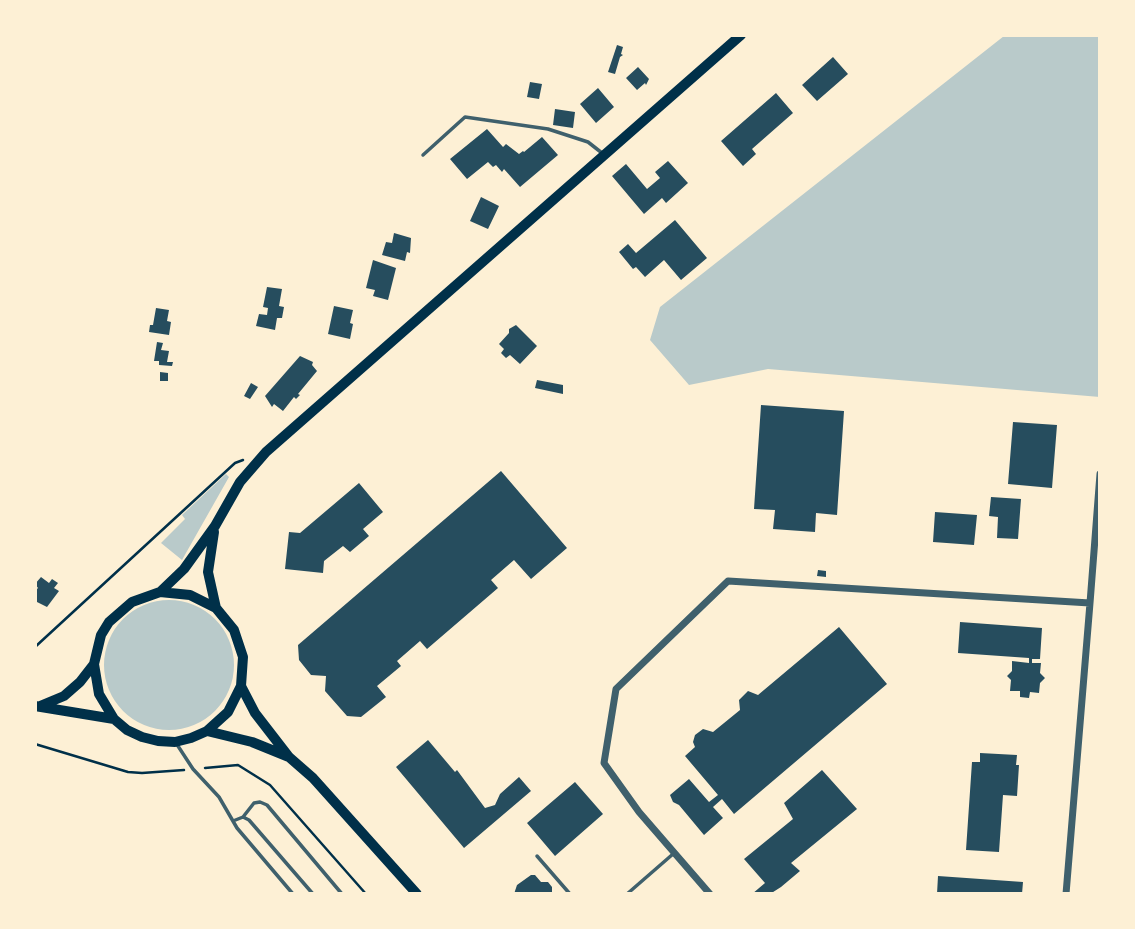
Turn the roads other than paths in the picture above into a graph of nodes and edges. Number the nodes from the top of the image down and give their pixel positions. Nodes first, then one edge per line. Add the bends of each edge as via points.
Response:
1 (741, 35) edge
2 (423, 155) dead end
3 (604, 155) junction
4 (1100, 474) edge
5 (215, 526) junction
6 (160, 592) junction
7 (1090, 603) junction
8 (216, 608) junction
9 (94, 664) junction
10 (241, 686) junction
11 (38, 706) edge
12 (114, 719) junction
13 (207, 732) junction
14 (175, 742) junction
15 (289, 757) junction
16 (243, 817) junction
17 (233, 821) junction
18 (674, 853) junction
19 (537, 856) dead end
20 (293, 894) edge
21 (313, 894) edge
22 (342, 894) edge
23 (417, 894) edge
24 (570, 894) edge
25 (627, 894) edge
26 (710, 894) edge
27 (1066, 894) edge

1 - 3 main road
2 - 3 lane via 466,117 548,129 588,142
3 - 5 main road via 266,452 240,482
4 - 7 street
5 - 6 main road via 184,569
5 - 8 main road via 208,572
6 - 8 main road via 190,595
6 - 9 main road via 132,602 114,616 101,635
7 - 18 street via 728,581 616,689 604,763
7 - 27 street
8 - 10 main road via 240,643
9 - 11 main road via 64,696
9 - 12 main road via 99,694
10 - 13 main road via 228,712
10 - 15 main road via 255,713
11 - 12 main road
12 - 14 main road via 142,737
13 - 14 main road
13 - 15 main road via 252,742
14 - 17 lane
15 - 23 main road
16 - 17 lane
16 - 21 lane
16 - 22 lane via 254,803 267,805
17 - 20 lane
18 - 25 lane
18 - 26 street
19 - 24 lane

